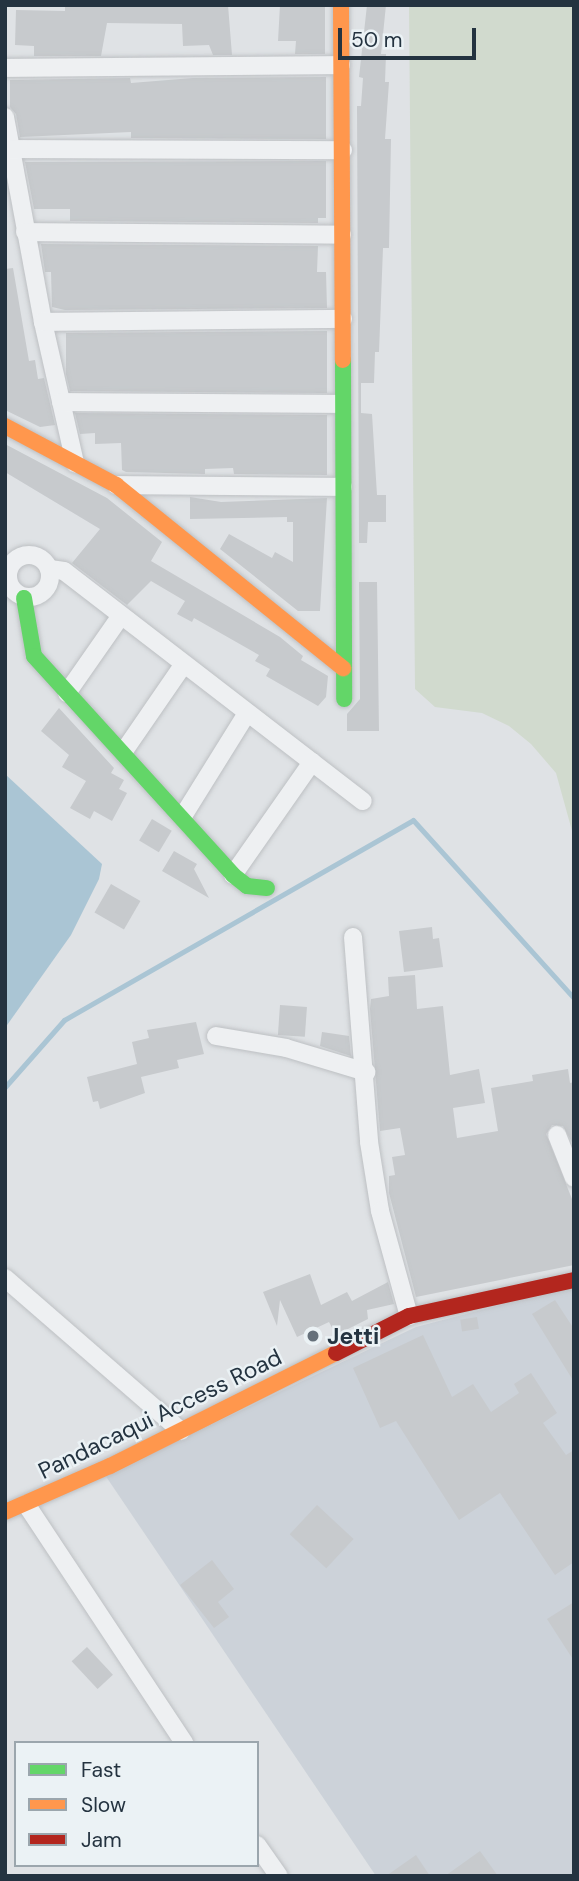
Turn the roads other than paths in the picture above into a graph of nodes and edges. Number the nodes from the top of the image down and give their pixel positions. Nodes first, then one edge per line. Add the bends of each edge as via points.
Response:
1 (341, 5) edge
2 (341, 65) junction
3 (5, 68) edge
4 (5, 117) edge
5 (10, 149) junction
6 (343, 150) junction
7 (25, 232) junction
8 (342, 235) junction
9 (343, 319) junction
10 (43, 322) junction
11 (61, 402) junction
12 (342, 404) junction
13 (5, 426) edge
14 (75, 463) junction
15 (116, 485) junction
16 (343, 487) junction
17 (9, 559) edge
18 (50, 569) junction
19 (24, 598) junction
20 (120, 617) junction
21 (183, 665) junction
22 (343, 668) junction
23 (67, 693) junction
24 (344, 699) dead end
25 (247, 713) junction
26 (124, 751) junction
27 (312, 762) junction
28 (363, 801) dead end
29 (183, 816) junction
30 (233, 875) junction
31 (267, 888) dead end
32 (353, 937) dead end
33 (216, 1036) dead end
34 (366, 1072) junction
35 (557, 1135) dead end
36 (574, 1178) edge
37 (5, 1278) edge
38 (574, 1280) edge
39 (409, 1316) junction
40 (181, 1431) junction
41 (26, 1504) junction
42 (5, 1512) edge
43 (183, 1741) edge
44 (259, 1848) edge
45 (279, 1876) edge

1 - 2 street
2 - 3 street
2 - 6 street
4 - 5 street
5 - 6 street
5 - 7 street
6 - 8 street
7 - 8 street
7 - 10 street
8 - 9 street
9 - 10 street
9 - 12 street
10 - 11 street
11 - 12 street
11 - 14 street
12 - 16 street
13 - 14 street
14 - 15 street
15 - 16 street
15 - 22 street
16 - 22 street
17 - 18 street via 40,557
17 - 19 street via 12,589
18 - 19 street via 44,590
18 - 20 street via 64,571
19 - 23 street via 34,656
20 - 21 street
20 - 23 street
21 - 25 street
21 - 26 street
22 - 24 street
23 - 26 street
25 - 27 street
25 - 29 street
26 - 29 street
27 - 28 street
27 - 30 street
29 - 30 street
30 - 31 street via 247,886
32 - 34 street
33 - 34 street via 286,1048
34 - 39 street via 365,1109 380,1211
35 - 36 street
37 - 40 street
38 - 39 street, Pandacaqui Access Road
39 - 40 street, Pandacaqui Access Road
40 - 41 street, Pandacaqui Access Road
41 - 42 street, Pandacaqui Access Road
41 - 43 street
44 - 45 street

